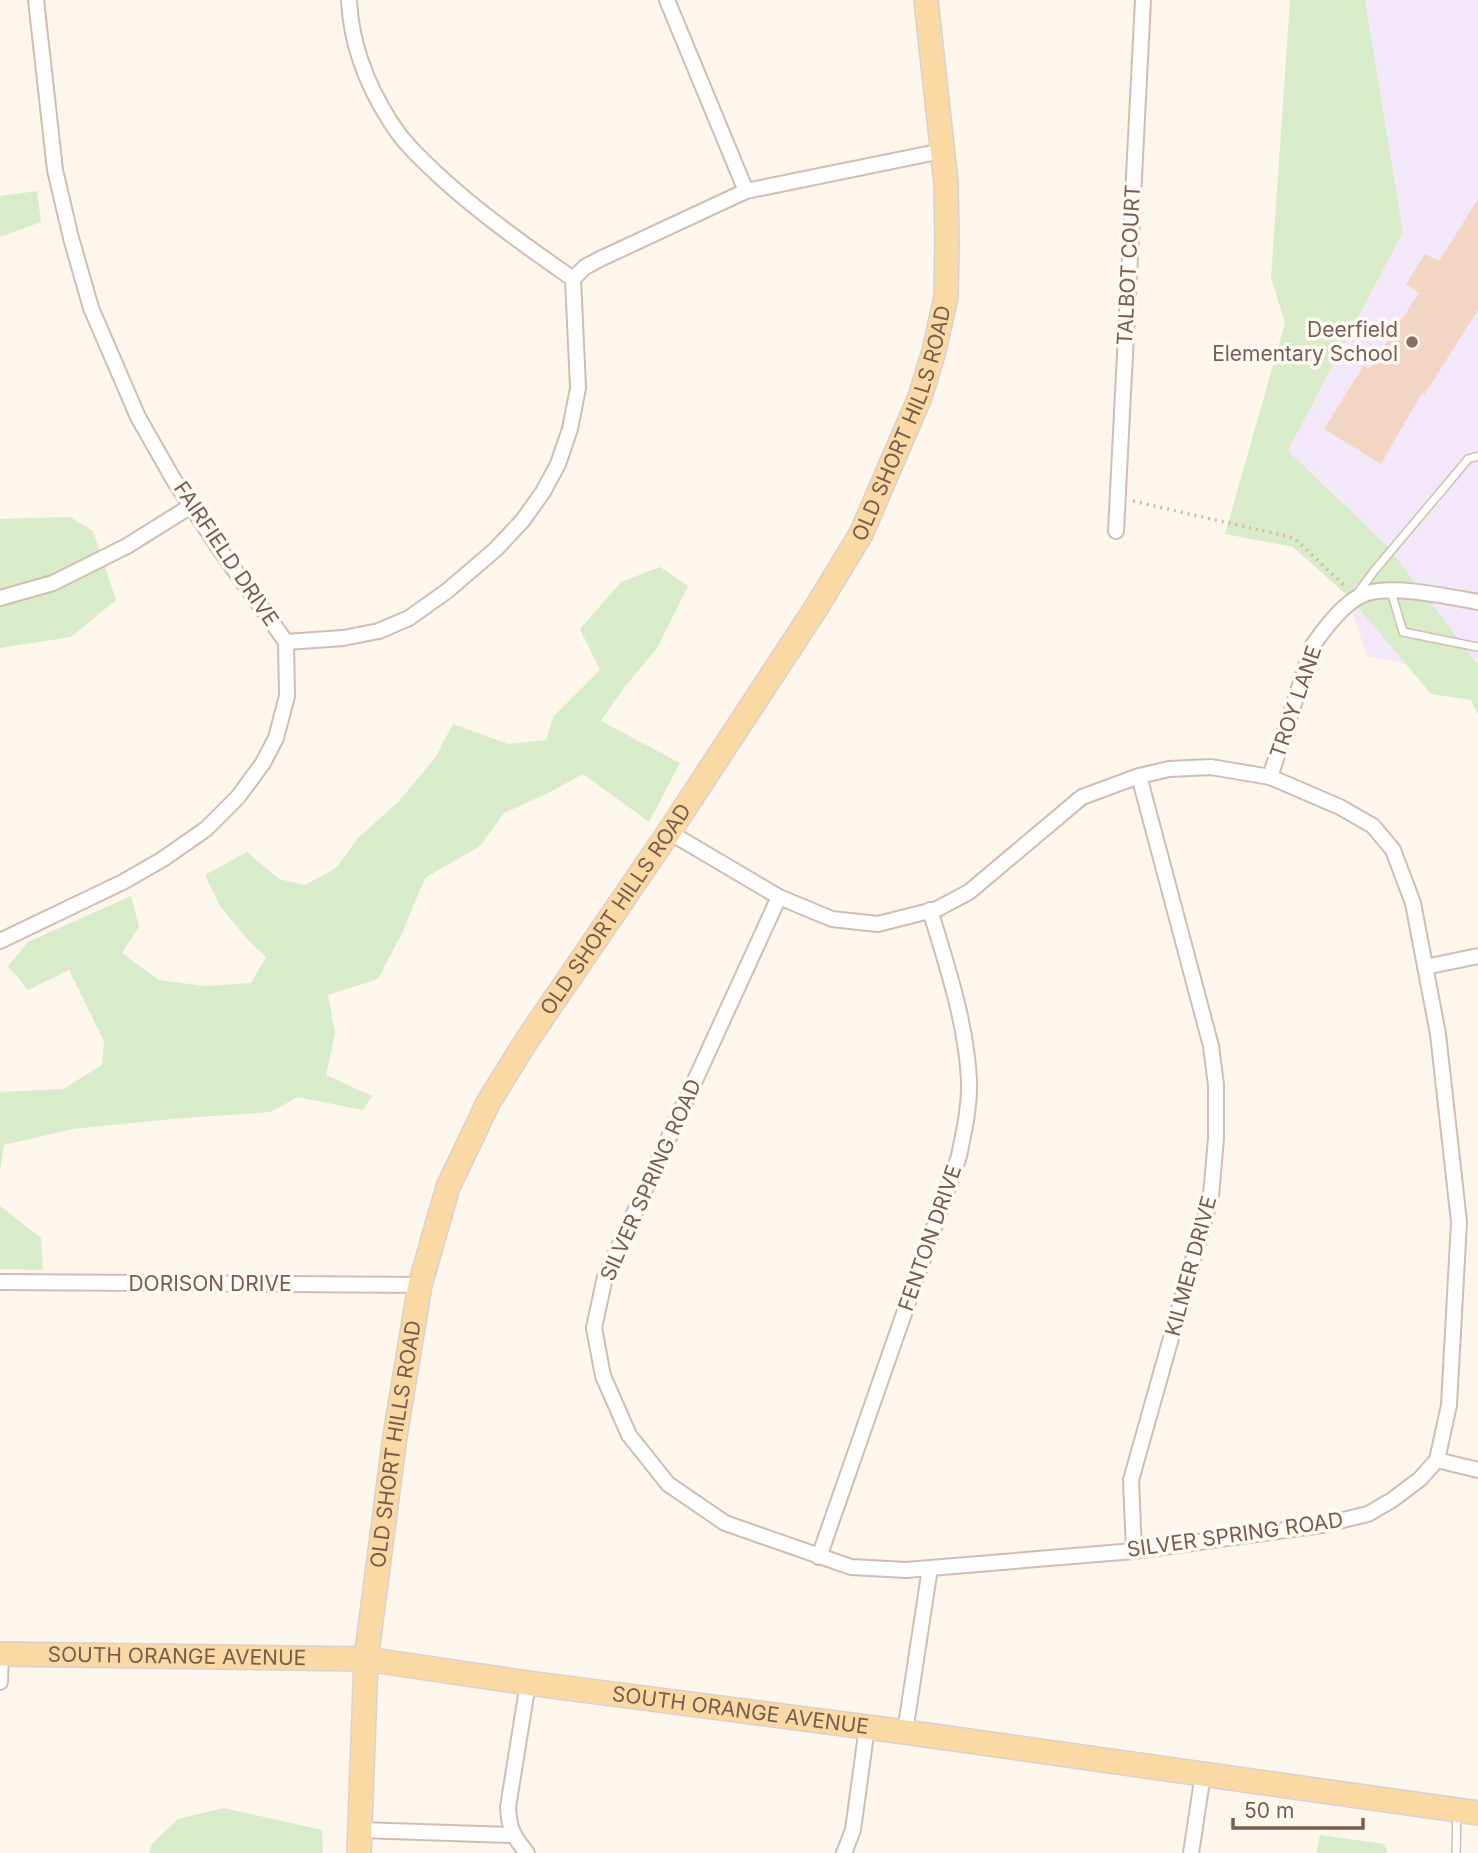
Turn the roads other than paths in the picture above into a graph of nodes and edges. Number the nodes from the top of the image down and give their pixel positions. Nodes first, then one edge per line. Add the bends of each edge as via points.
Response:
1 (36, 0) edge
2 (349, 0) edge
3 (667, 0) edge
4 (926, 0) edge
5 (1143, 0) edge
6 (942, 150) junction
7 (746, 191) junction
8 (573, 279) junction
9 (1478, 456) edge
10 (191, 506) junction
11 (1116, 531) dead end
12 (1391, 591) junction
13 (0, 598) edge
14 (1353, 599) junction
15 (1478, 602) edge
16 (286, 642) junction
17 (1478, 646) edge
18 (1139, 776) junction
19 (1270, 777) junction
20 (669, 832) junction
21 (779, 897) junction
22 (930, 910) junction
23 (0, 941) edge
24 (1478, 956) edge
25 (1425, 967) junction
26 (0, 1282) edge
27 (420, 1285) junction
28 (1437, 1460) junction
29 (1478, 1470) edge
30 (1134, 1551) junction
31 (820, 1558) junction
32 (930, 1568) junction
33 (1, 1654) edge
34 (366, 1659) junction
35 (0, 1682) edge
36 (528, 1683) junction
37 (867, 1727) junction
38 (905, 1732) junction
39 (1203, 1774) junction
40 (1467, 1812) edge
41 (512, 1835) junction
42 (359, 1842) edge
43 (527, 1853) edge
44 (844, 1853) edge
45 (1191, 1853) edge
46 (1456, 1853) edge

1 - 10 street, FAIRFIELD DRIVE via 55,170 82,279 138,418
2 - 8 street via 358,54 390,123 460,195
3 - 7 street
4 - 6 main road, OLD SHORT HILLS ROAD
5 - 11 street, TALBOT COURT
6 - 7 street
6 - 20 main road, OLD SHORT HILLS ROAD via 946,298 920,397 860,534
7 - 8 street via 600,259
8 - 16 street, FAIRFIELD DRIVE via 578,388 570,429 558,464 523,520 447,591 410,618 379,631 343,638
9 - 14 lane via 1458,470
10 - 13 street via 127,546 53,583
10 - 16 street, FAIRFIELD DRIVE
12 - 14 street, TROY LANE
12 - 15 street, TROY LANE
12 - 17 lane via 1403,632
14 - 19 street, TROY LANE via 1313,645
16 - 23 street via 287,696 276,738 238,797 206,829 163,859
18 - 19 street via 1211,767
18 - 22 street via 1082,797 969,892
18 - 30 street, KILMER DRIVE via 1211,1046 1216,1138 1211,1196 1131,1480
19 - 25 street via 1373,826 1393,850 1413,903
20 - 21 street
20 - 27 main road, OLD SHORT HILLS ROAD via 489,1101 448,1187
21 - 22 street via 832,919 878,925
21 - 31 street, SILVER SPRING ROAD via 605,1277 594,1328 603,1376 629,1435 668,1484 725,1523
22 - 31 street, FENTON DRIVE via 961,1016 969,1082 967,1116 959,1156
24 - 25 street
25 - 28 street via 1438,1034 1459,1222 1449,1405
26 - 27 street, DORISON DRIVE
27 - 34 main road, OLD SHORT HILLS ROAD
28 - 29 street
28 - 30 street, SILVER SPRING ROAD via 1420,1479 1368,1514 1322,1525
30 - 32 street, SILVER SPRING ROAD
31 - 32 street, SILVER SPRING ROAD via 851,1567
32 - 38 street
33 - 34 main road, SOUTH ORANGE AVENUE
33 - 35 street
34 - 36 main road, SOUTH ORANGE AVENUE
34 - 42 main road, OLD SHORT HILLS ROAD
36 - 37 main road, SOUTH ORANGE AVENUE
36 - 41 street via 508,1807
37 - 38 main road, SOUTH ORANGE AVENUE
37 - 44 street via 853,1830
38 - 39 main road, SOUTH ORANGE AVENUE
39 - 40 main road, SOUTH ORANGE AVENUE
39 - 45 street
40 - 46 lane
41 - 42 street
41 - 43 street

